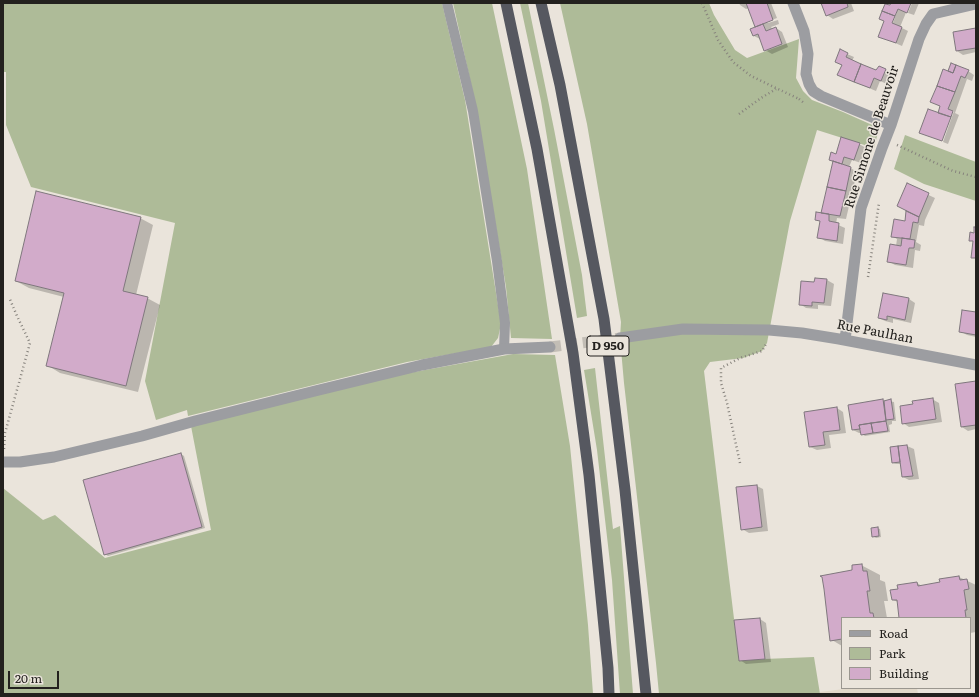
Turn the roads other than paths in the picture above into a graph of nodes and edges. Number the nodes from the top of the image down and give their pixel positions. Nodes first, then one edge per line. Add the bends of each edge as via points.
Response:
1 (447, 3) edge
2 (506, 3) edge
3 (541, 3) edge
4 (793, 3) edge
5 (976, 4) edge
6 (891, 125) junction
7 (620, 338) tunnel mouth
8 (845, 340) junction
9 (504, 348) junction
10 (550, 348) tunnel mouth
11 (976, 365) edge
12 (3, 462) edge
13 (609, 694) edge
14 (646, 694) edge

1 - 9 lane via 473,111 499,276 505,323
2 - 13 highway, D 950 via 537,149 573,353 589,476
3 - 14 highway, D 950 via 560,85 604,320 626,490
4 - 6 street via 804,31 808,54 806,74 813,91
5 - 6 street, Rue Simone de Beauvoir via 933,14 917,46
6 - 8 street, Rue Simone de Beauvoir via 861,208
7 - 8 street, Rue Paulhan via 683,329 769,330
8 - 11 street, Rue Paulhan
9 - 10 street
9 - 12 street via 330,387 54,457

